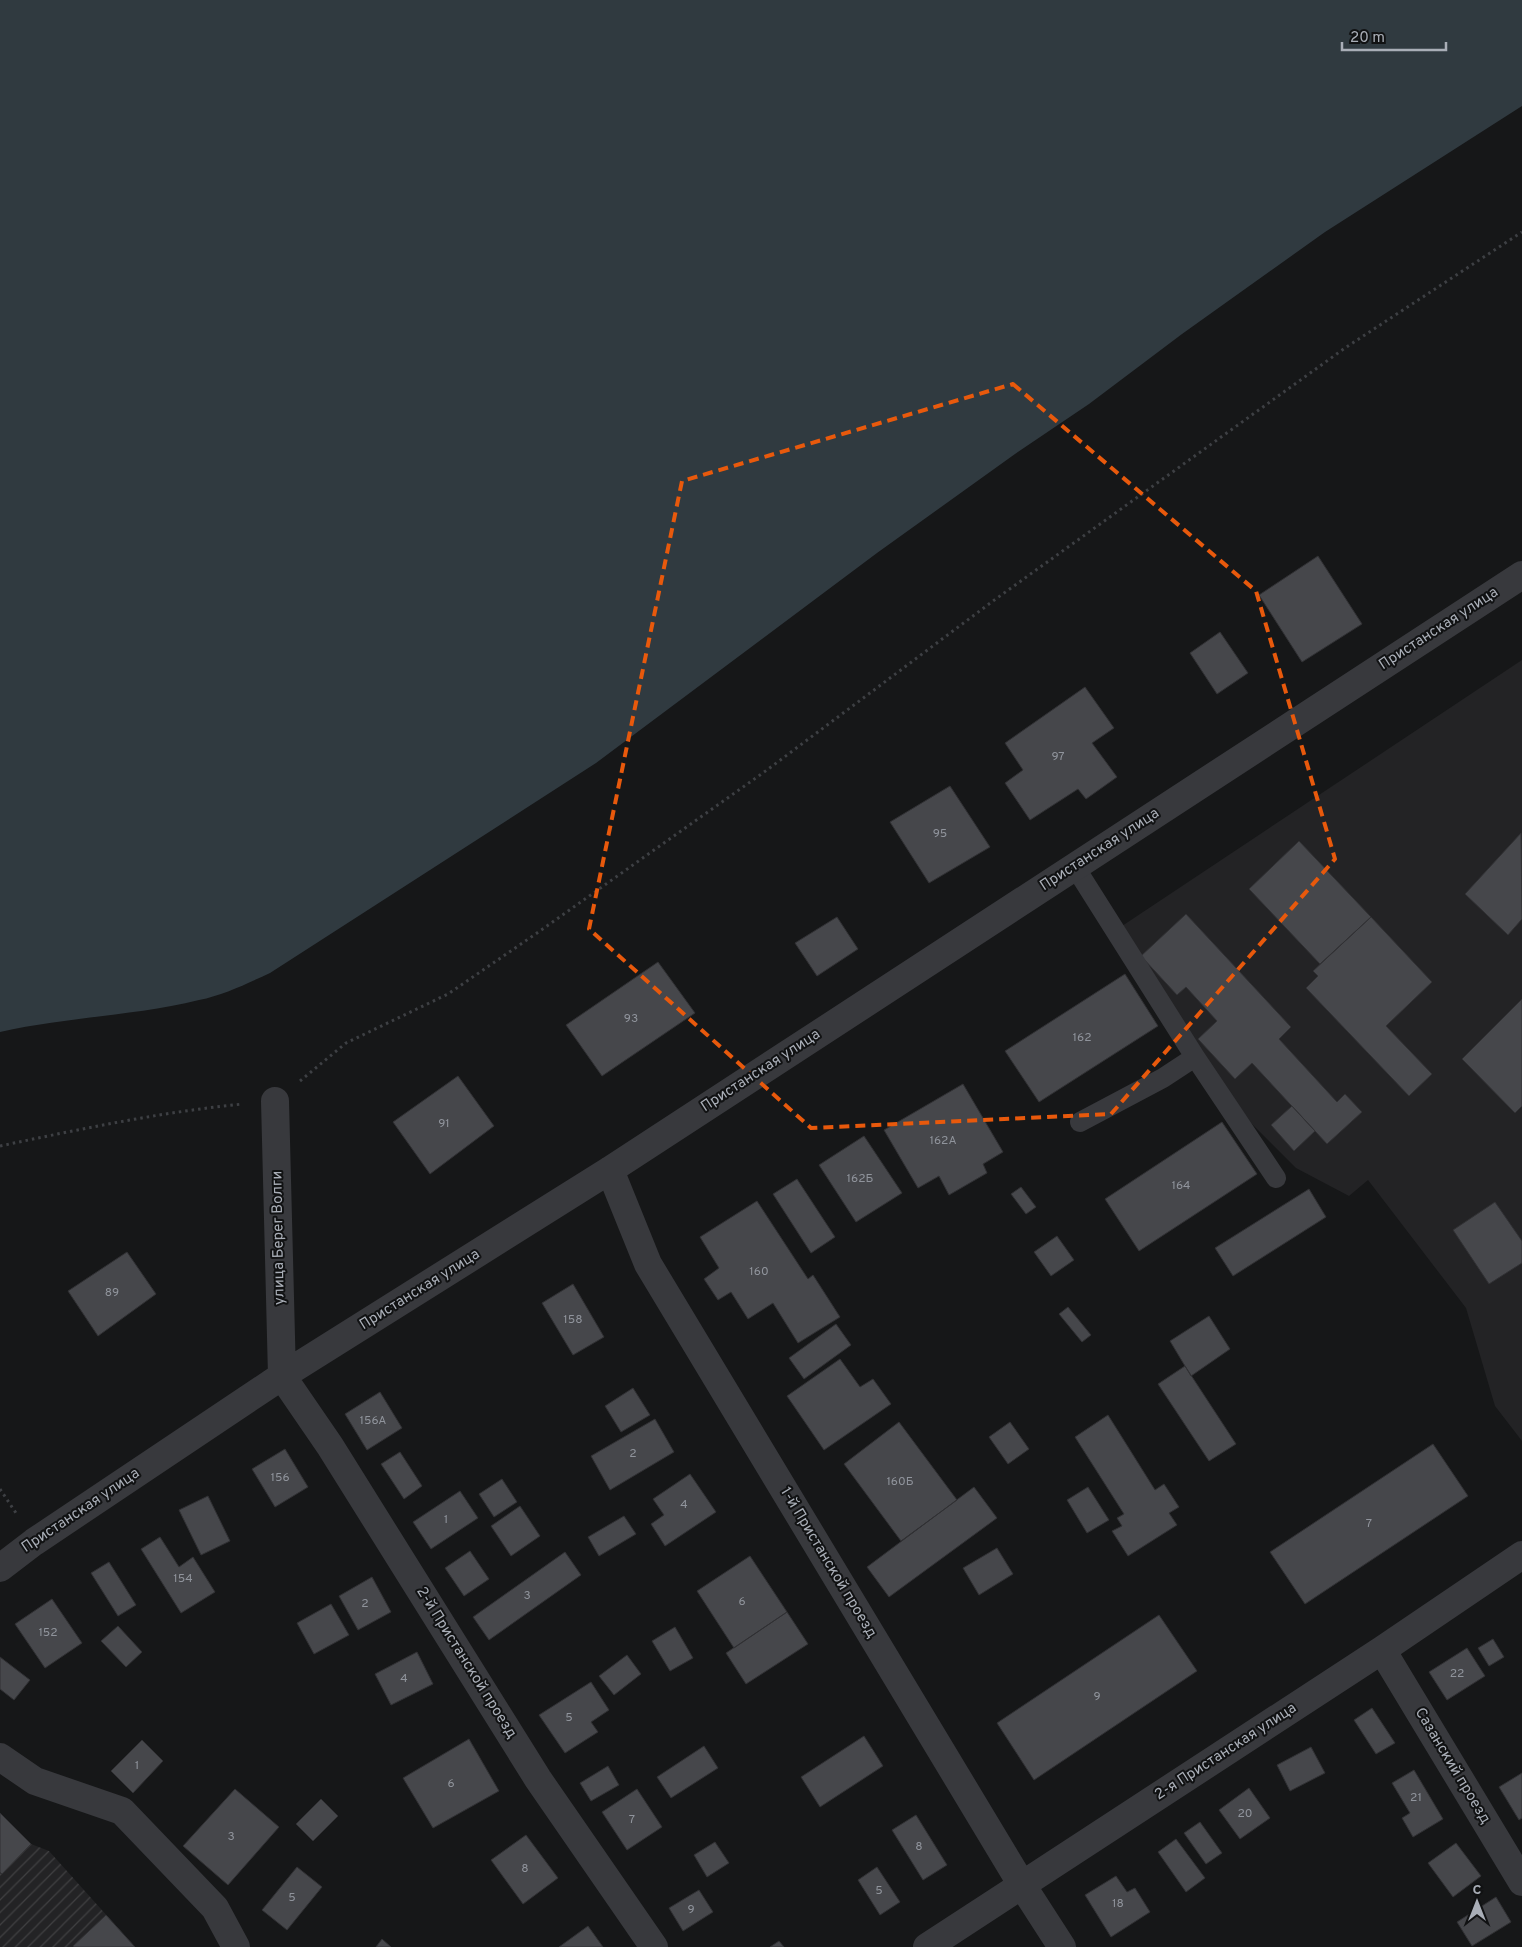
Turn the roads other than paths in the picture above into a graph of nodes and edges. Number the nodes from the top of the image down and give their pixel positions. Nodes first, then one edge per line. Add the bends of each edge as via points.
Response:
1 (1522, 575) edge
2 (1075, 867) junction
3 (1195, 1057) junction
4 (275, 1101) road end
5 (1080, 1122) dead end
6 (610, 1170) junction
7 (1276, 1178) dead end
8 (282, 1376) junction
9 (1522, 1555) edge
10 (0, 1568) edge
11 (1382, 1650) junction
12 (0, 1757) edge
13 (1522, 1882) edge
14 (1022, 1885) junction
15 (236, 1947) edge
16 (654, 1947) edge
17 (927, 1947) edge
18 (1062, 1947) edge

1 - 2 street, Пристанская улица
2 - 3 lane
2 - 6 street, Пристанская улица
3 - 5 lane via 1163,1078
3 - 7 lane
4 - 8 street, улица Берег Волги
6 - 8 street, Пристанская улица
6 - 14 street, 1-й Пристанской проезд via 648,1264
8 - 10 street, Пристанская улица
8 - 16 street, 2-й Пристанской проезд via 330,1446 538,1778
9 - 11 street, 2-я Пристанская улица
11 - 13 street, Сазанский проезд
11 - 14 street, 2-я Пристанская улица
12 - 15 street via 35,1781 122,1811 215,1908
14 - 17 street, 2-я Пристанская улица
14 - 18 street, 1-й Пристанской проезд

